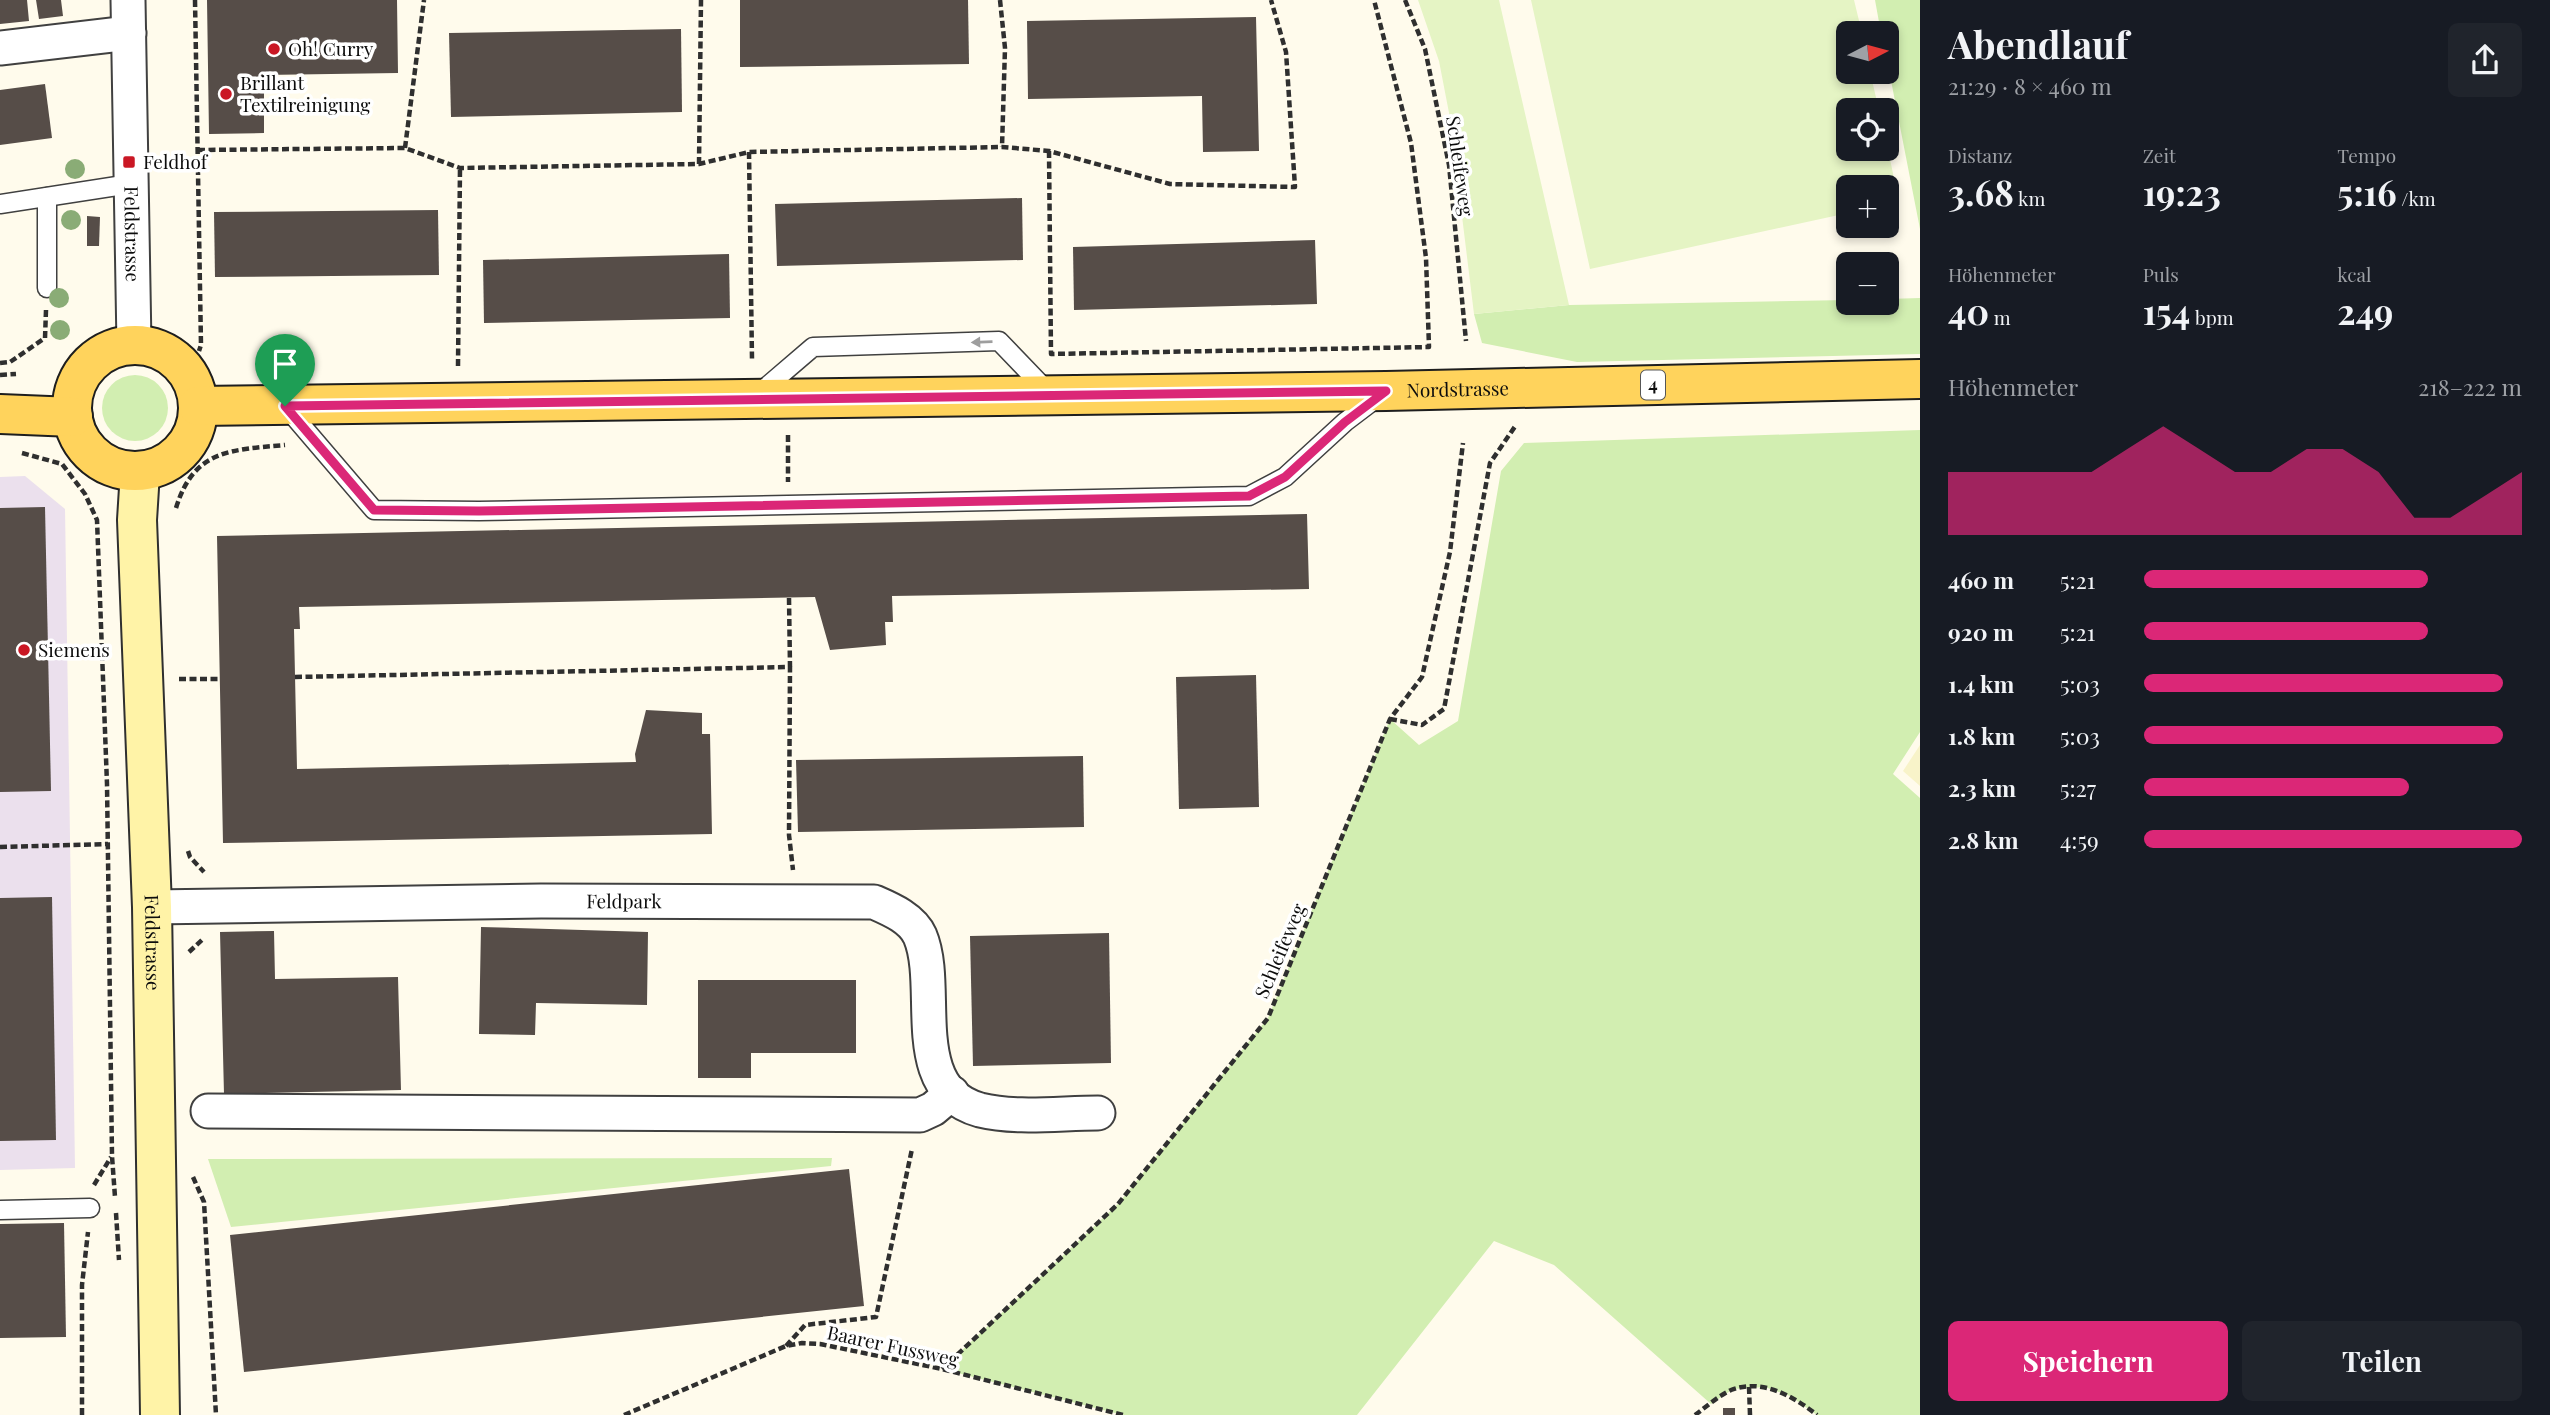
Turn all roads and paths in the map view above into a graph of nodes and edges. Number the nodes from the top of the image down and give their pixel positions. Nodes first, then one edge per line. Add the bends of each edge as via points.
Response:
1 (128, 0) edge
2 (195, 0) edge
3 (424, 0) edge
4 (701, 0) edge
5 (1000, 0) edge
6 (1271, 0) edge
7 (1374, 0) edge
8 (1405, 0) edge
9 (128, 33) junction
10 (0, 48) edge
11 (1002, 147) junction
12 (405, 148) junction
13 (198, 150) junction
14 (1049, 151) junction
15 (749, 152) junction
16 (699, 164) junction
17 (460, 168) junction
18 (130, 184) junction
19 (47, 197) junction
20 (0, 204) edge
21 (47, 288) joint
22 (1466, 341) dead end
23 (134, 345) junction
24 (199, 351) dead end
25 (752, 359) dead end
26 (0, 363) edge
27 (458, 366) dead end
28 (16, 374) dead end
29 (0, 375) edge
30 (1920, 379) edge
31 (1386, 391) junction
32 (1052, 395) junction
33 (770, 399) junction
34 (198, 406) junction
35 (285, 406) junction
36 (0, 414) edge
37 (73, 417) junction
38 (1529, 425) dead end
39 (240, 441) dead end
40 (1463, 443) dead end
41 (240, 449) dead end
42 (21, 453) dead end
43 (139, 472) junction
44 (789, 507) junction
45 (789, 598) dead end
46 (790, 667) junction
47 (295, 677) dead end
48 (220, 679) dead end
49 (174, 680) dead end
50 (1390, 719) junction
51 (789, 835) dead end
52 (108, 844) junction
53 (0, 847) edge
54 (152, 907) junction
55 (212, 934) dead end
56 (185, 959) dead end
57 (952, 1093) junction
58 (208, 1111) dead end
59 (1097, 1113) dead end
60 (920, 1115) junction
61 (112, 1156) junction
62 (90, 1208) junction
63 (0, 1210) edge
64 (119, 1272) dead end
65 (786, 1346) junction
66 (942, 1369) junction
67 (1749, 1387) junction
68 (82, 1415) edge
69 (160, 1415) edge
70 (624, 1415) edge
71 (1123, 1415) edge
72 (1695, 1415) edge
73 (1750, 1415) edge
74 (1817, 1415) edge

1 - 9 street, Feldstrasse
2 - 13 path
3 - 12 path
4 - 16 path
5 - 11 path via 1005,48
6 - 14 path via 1286,52 1295,187 1170,184
7 - 14 path via 1410,143 1426,258 1429,348 1051,354
8 - 22 path, Schleifeweg via 1425,49 1449,165
9 - 10 street
9 - 18 street, Feldstrasse
11 - 14 path
11 - 15 path
12 - 13 path
12 - 17 path
13 - 24 path
15 - 16 path
15 - 25 path
16 - 17 path
17 - 27 path
18 - 19 lane
18 - 23 street, Feldstrasse
19 - 20 lane
19 - 21 lane
21 - 26 path via 45,338 10,362
23 - 34 main road via 171,356 195,386
23 - 37 main road via 101,355 87,367 72,399
28 - 29 path
30 - 31 main road, Nordstrasse / 4
31 - 32 main road, Nordstrasse / 4
31 - 44 lane via 1285,477 1249,496
32 - 33 main road, Nordstrasse / 4
32 -> 33 lane via 999,341 813,346
33 - 35 main road, Nordstrasse / 4
33 - 44 path
34 - 35 main road, Nordstrasse / 4
34 - 43 main road via 196,425 175,458
35 - 44 lane via 374,510
36 - 37 main road
37 - 43 main road via 88,451 103,463
38 - 50 path via 1515,425 1490,463 1444,709 1422,725
39 - 41 path
40 - 50 path, Schleifeweg via 1450,552 1422,677
42 - 52 path via 62,464 85,494 97,520
43 - 54 street, Feldstrasse
45 - 46 path
46 - 47 path
46 - 51 path
48 - 49 path
50 - 66 path, Schleifeweg via 1268,1017 1118,1204
52 - 53 path
52 - 61 path
54 - 57 street, Feldpark via 874,902 899,913 919,934 926,965 930,1045 939,1076
54 - 69 street, Feldstrasse
55 - 56 path
57 - 59 street via 979,1109 1013,1114
57 - 60 street
58 - 60 street
60 - 65 path via 876,1317 804,1325
61 - 62 path via 92,1188
61 - 64 path
62 - 63 lane
62 - 68 path via 82,1284
65 - 66 path, Baarer Fussweg via 820,1344
65 - 70 path, Baarer Fussweg
66 - 71 path, Baarer Fussweg
67 - 72 path via 1733,1389
67 - 73 path
67 - 74 path via 1778,1390

